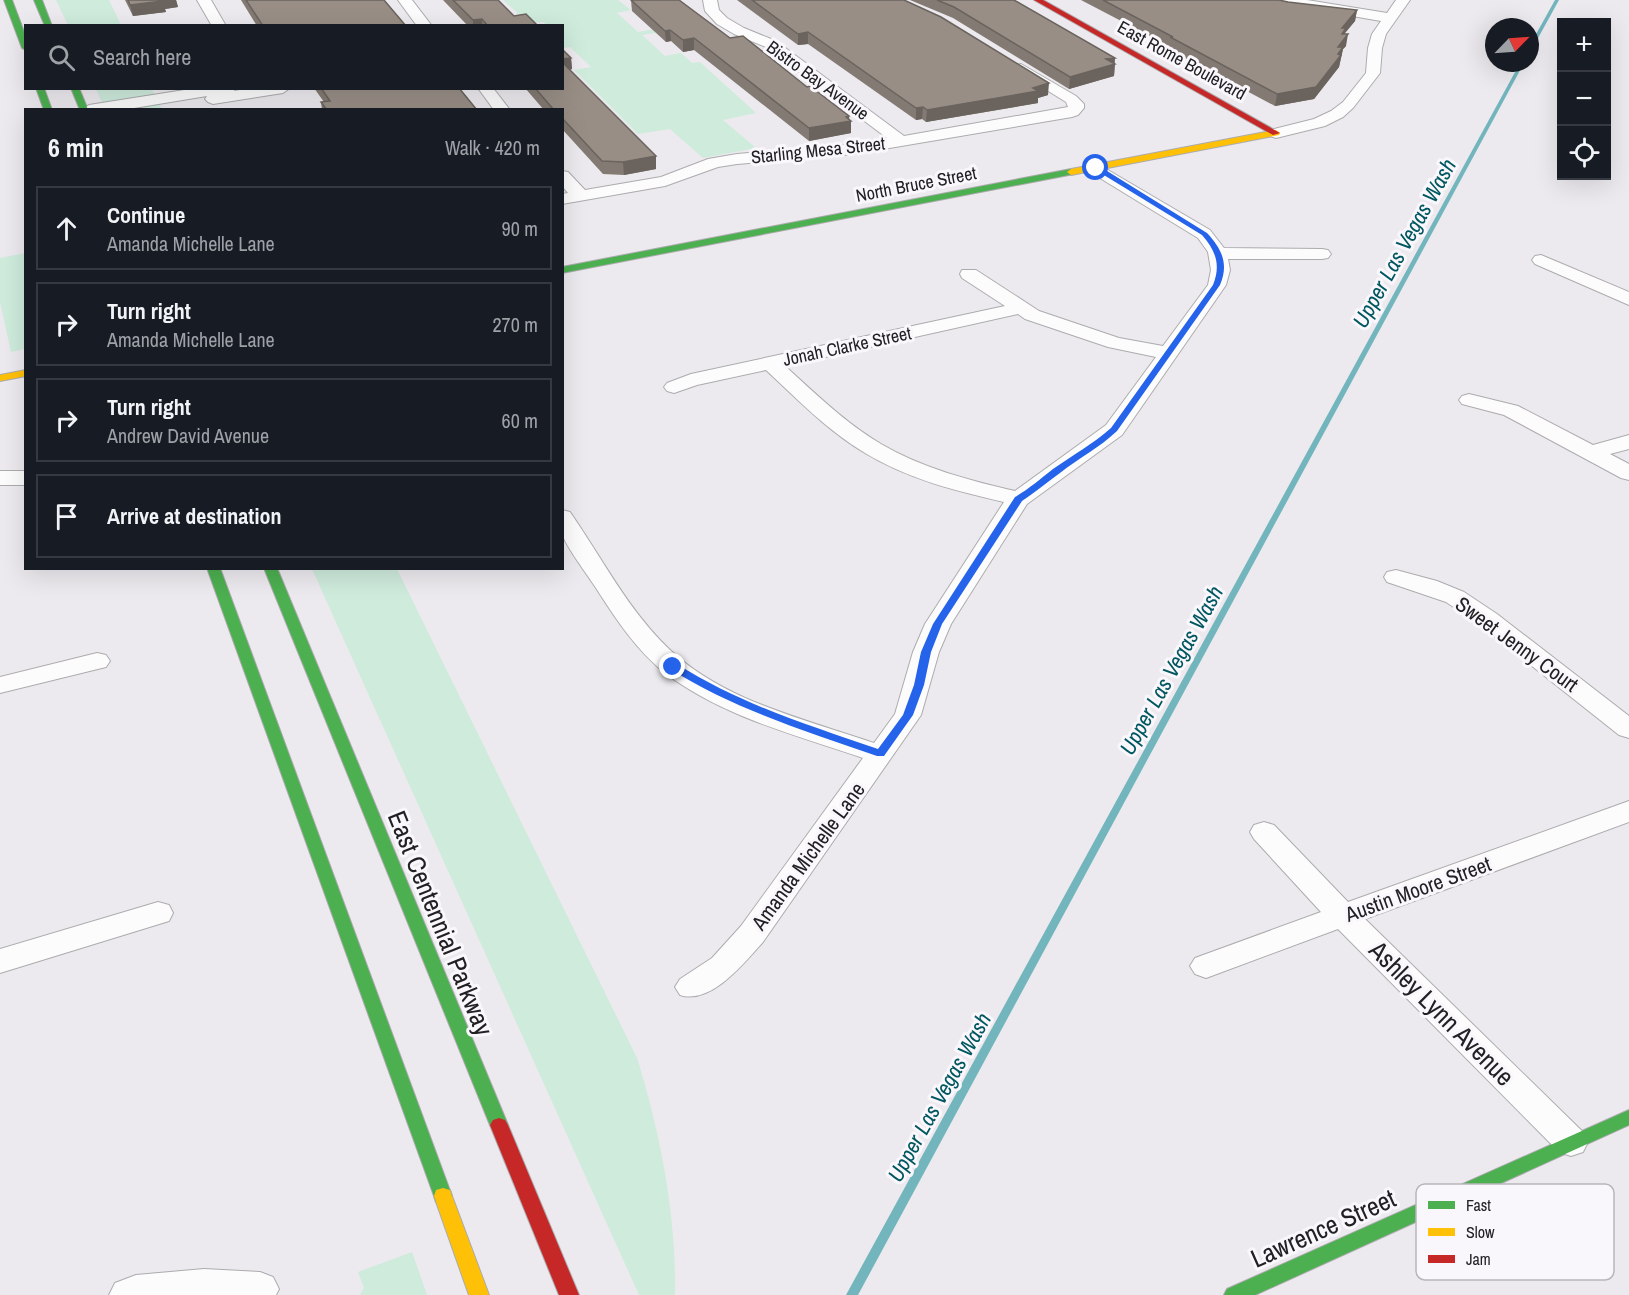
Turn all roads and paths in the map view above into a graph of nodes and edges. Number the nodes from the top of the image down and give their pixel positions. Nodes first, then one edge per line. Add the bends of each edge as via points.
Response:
1 (8, 0) edge
2 (38, 0) edge
3 (204, 0) edge
4 (405, 0) edge
5 (710, 0) edge
6 (1038, 0) edge
7 (1283, 0) edge
8 (1403, 0) edge
9 (1390, 18) junction
10 (48, 24) edge
11 (218, 24) edge
12 (423, 24) edge
13 (24, 43) edge
14 (1004, 58) edge
15 (41, 90) edge
16 (76, 90) edge
17 (216, 90) edge
18 (487, 90) edge
19 (285, 93) edge
20 (47, 108) edge
21 (83, 108) edge
22 (102, 108) edge
23 (161, 108) edge
24 (501, 108) edge
25 (1276, 133) junction
26 (901, 141) junction
27 (1096, 168) junction
28 (564, 178) edge
29 (581, 196) junction
30 (564, 199) edge
31 (1218, 253) junction
32 (1322, 254) dead end
33 (1541, 260) dead end
34 (564, 270) edge
35 (969, 274) dead end
36 (1629, 299) edge
37 (1021, 308) junction
38 (1167, 354) junction
39 (770, 363) junction
40 (24, 373) edge
41 (0, 378) edge
42 (674, 387) dead end
43 (1469, 400) dead end
44 (1629, 442) edge
45 (1592, 452) junction
46 (1629, 473) edge
47 (0, 478) edge
48 (24, 478) edge
49 (1018, 499) junction
50 (564, 520) edge
51 (214, 570) edge
52 (271, 570) edge
53 (1395, 577) dead end
54 (97, 661) dead end
55 (0, 685) edge
56 (1629, 729) edge
57 (880, 754) junction
58 (1629, 811) edge
59 (1263, 832) dead end
60 (158, 913) dead end
61 (1344, 917) junction
62 (0, 961) edge
63 (1206, 966) dead end
64 (690, 987) dead end
65 (1629, 1117) edge
66 (1571, 1142) junction
67 (1478, 1184) edge
68 (1416, 1212) edge
69 (260, 1289) dead end
70 (128, 1295) edge
71 (479, 1295) edge
72 (568, 1295) edge
73 (1234, 1295) edge

1 - 13 main road
2 - 10 main road
3 - 11 street
4 - 12 street
5 - 26 street, Bistro Bay Avenue via 712,11 722,21 771,44
6 - 25 main road, East Rome Boulevard
7 - 9 street
8 - 9 street
9 - 25 street via 1377,40 1373,73 1348,105 1319,123
14 - 26 street, Starling Mesa Street via 1071,99 1076,108 1072,112
15 - 20 main road
16 - 21 main road
17 - 22 street
18 - 24 street
19 - 23 street
25 - 27 main road, North Bruce Street
26 - 29 street, Starling Mesa Street via 736,159 665,181
27 - 31 street via 1204,234
27 - 34 main road, North Bruce Street
28 - 29 street
29 - 30 street, Starling Mesa Street
31 - 32 street
31 - 38 street, Amanda Michelle Lane via 1222,273 1216,285
33 - 36 street
35 - 37 street
37 - 38 street via 1081,333
37 - 39 street, Jonah Clarke Street
38 - 49 street, Amanda Michelle Lane via 1114,430
39 - 42 street, Jonah Clarke Street
39 - 49 street via 843,429 886,457 942,480
40 - 41 main road
43 - 45 street via 1511,410
44 - 45 street
45 - 46 street
47 - 48 street
49 - 57 street, Amanda Michelle Lane via 938,624 908,715
50 - 57 street via 633,622 673,667 750,707
51 - 71 main road
52 - 72 main road, East Centennial Parkway
53 - 56 street, Sweet Jenny Court via 1455,597
54 - 55 street
57 - 64 street, Amanda Michelle Lane via 752,934 723,966
58 - 61 street, Austin Moore Street
59 - 61 street, Ashley Lynn Avenue
60 - 62 street
61 - 63 street, Austin Moore Street
61 - 66 street, Ashley Lynn Avenue
65 - 66 main road, Lawrence Street
66 - 67 main road, Lawrence Street
68 - 73 main road, Lawrence Street
69 - 70 street via 204,1285

